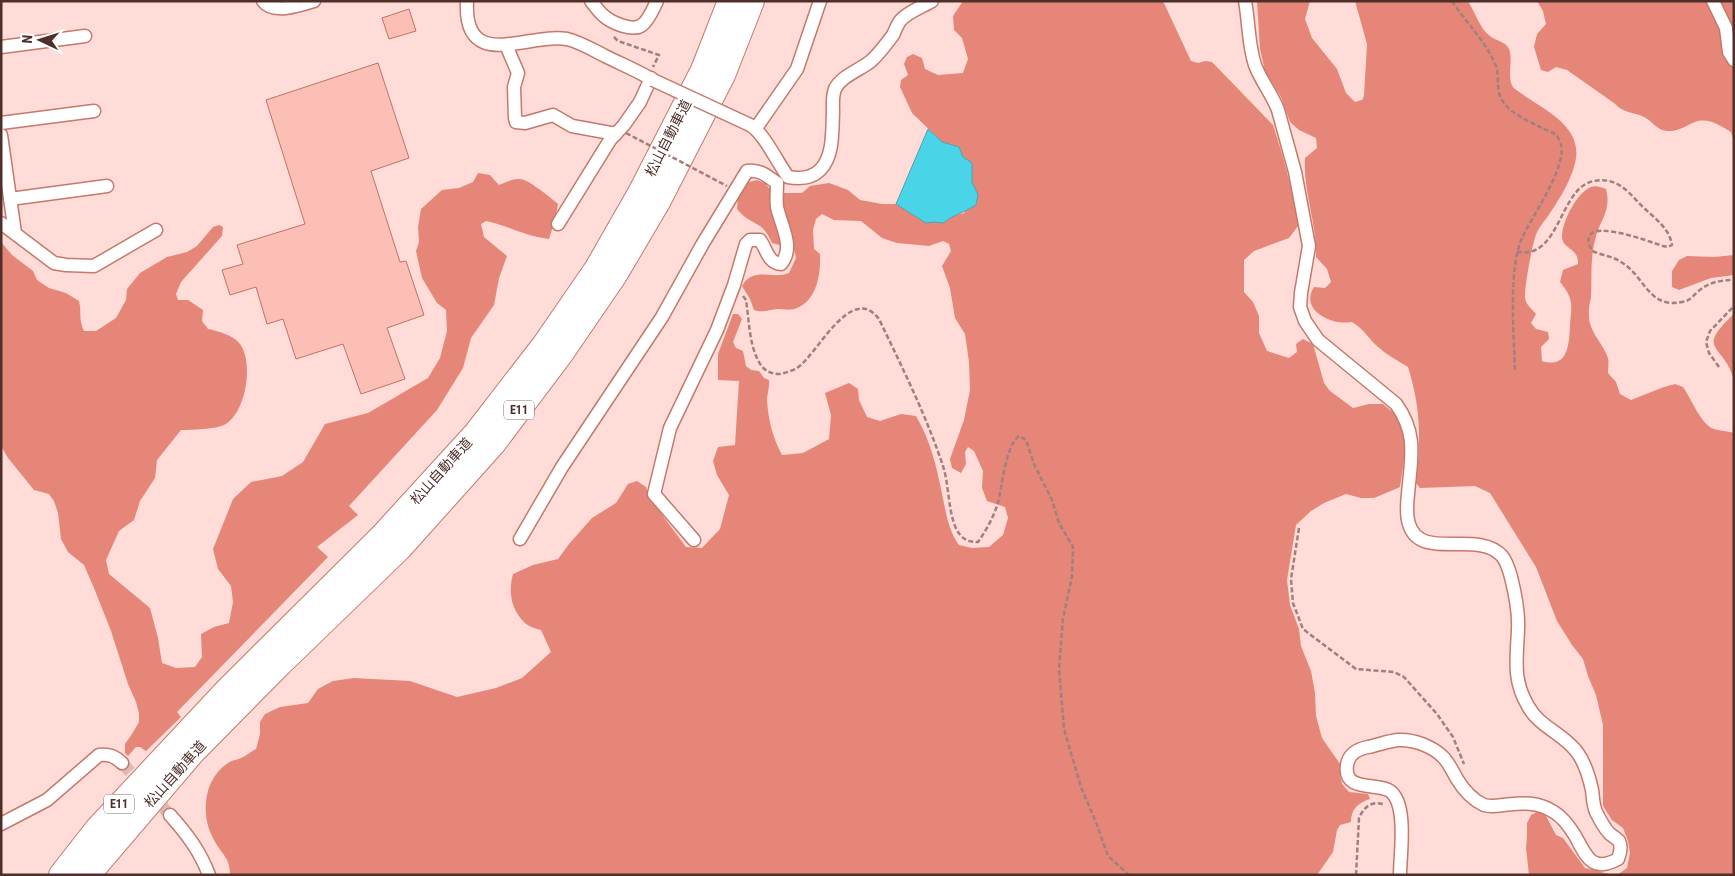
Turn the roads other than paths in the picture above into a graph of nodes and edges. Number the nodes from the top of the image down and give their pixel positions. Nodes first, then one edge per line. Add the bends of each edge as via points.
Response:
1 (264, 1) edge
2 (314, 1) edge
3 (467, 1) edge
4 (591, 1) edge
5 (657, 1) edge
6 (730, 1) edge
7 (752, 1) edge
8 (820, 1) edge
9 (932, 1) edge
10 (1245, 1) edge
11 (1713, 1) edge
12 (85, 36) dead end
13 (506, 45) junction
14 (1, 47) edge
15 (1734, 60) edge
16 (651, 78) junction
17 (94, 111) dead end
18 (1, 123) edge
19 (753, 126) junction
20 (621, 133) junction
21 (1, 135) edge
22 (782, 180) junction
23 (107, 186) dead end
24 (10, 199) junction
25 (1, 223) edge
26 (558, 224) dead end
27 (156, 230) dead end
28 (15, 233) junction
29 (520, 539) dead end
30 (694, 540) dead end
31 (122, 763) tunnel mouth
32 (170, 815) tunnel mouth
33 (1, 824) edge
34 (61, 875) edge
35 (88, 875) edge
36 (209, 875) edge
37 (1400, 875) edge

1 - 2 street via 275,8
3 - 13 street via 470,28 478,38 488,44
4 - 5 street via 604,17 633,28 647,21
6 - 34 highway, 松山自動車道 / E11 via 703,70 642,191 597,268 476,433 382,536 228,689 97,829
7 - 35 highway, 松山自動車道 / E11 via 723,75 658,202 615,275 494,443 400,548 193,752
8 - 19 street via 797,69
9 - 22 street via 900,20 893,35 872,61 842,80 835,89 832,139 824,166 808,177
10 - 37 street via 1254,63 1278,110 1307,229 1309,246 1300,307 1305,321 1318,340 1396,404 1405,416 1411,444 1408,523 1413,535 1435,544 1476,544 1491,548 1502,556 1513,584 1517,611 1518,684 1536,719 1578,752 1587,769 1595,810 1604,827 1619,841 1621,851 1618,860 1611,863 1591,862 1567,824 1555,812 1528,802 1485,805 1465,790 1444,757 1432,748 1398,740 1354,751 1349,758 1347,774 1362,786 1390,790 1397,800 1401,818
11 - 15 street via 1726,28 1729,52
12 - 14 street
13 - 16 street via 564,39
13 - 20 street via 518,73 514,87 516,122 525,123 553,115 572,126
16 - 19 street, bridge
16 - 20 street
17 - 18 street
19 - 22 street
20 - 26 street via 610,140
21 - 24 street
22 - 29 street via 754,170 743,176 662,317 562,467
22 - 30 street via 777,206 787,245 785,259 781,264 775,264 760,240 750,240 746,244 717,330 670,428 654,494
23 - 24 street
24 - 28 street
25 - 28 street
27 - 28 street via 94,266 54,263
31 - 33 street via 115,756 99,756 47,800
32 - 36 street via 195,844

